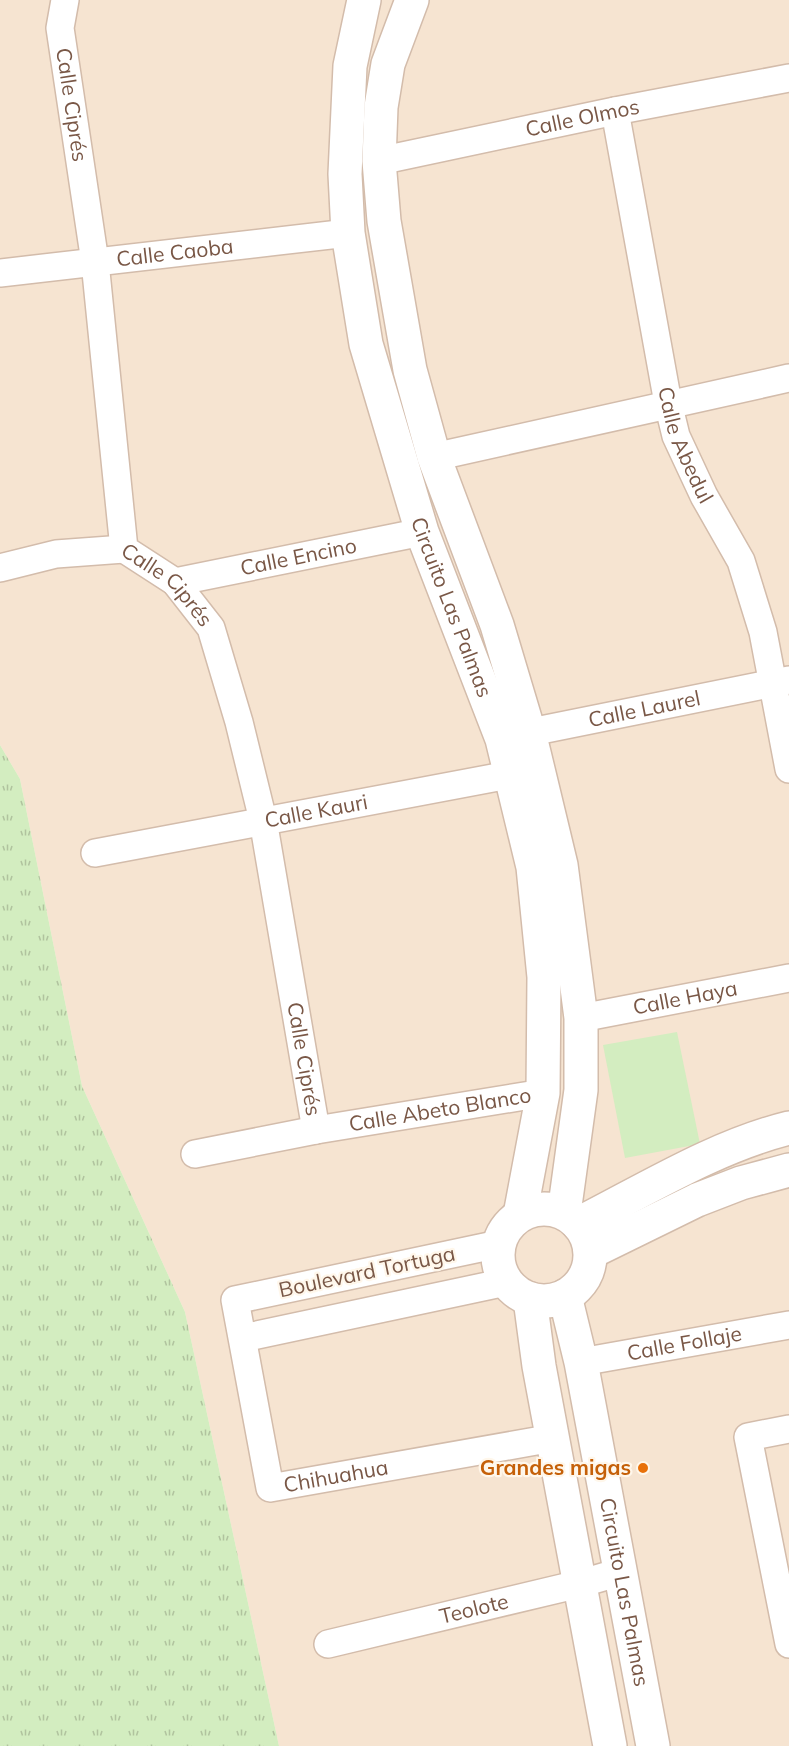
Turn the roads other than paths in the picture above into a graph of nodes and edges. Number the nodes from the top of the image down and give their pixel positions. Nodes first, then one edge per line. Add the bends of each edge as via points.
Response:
1 (65, 0) edge
2 (364, 0) edge
3 (412, 0) edge
4 (388, 64) junction
5 (350, 66) junction
6 (789, 78) edge
7 (615, 111) junction
8 (379, 161) junction
9 (348, 232) junction
10 (95, 262) junction
11 (0, 273) edge
12 (789, 378) edge
13 (669, 404) junction
14 (434, 457) junction
15 (422, 532) junction
16 (124, 549) junction
17 (0, 568) edge
18 (175, 582) junction
19 (781, 682) edge
20 (516, 735) junction
21 (789, 769) edge
22 (524, 772) junction
23 (263, 820) junction
24 (95, 853) dead end
25 (789, 978) edge
26 (581, 1018) junction
27 (543, 1093) junction
28 (789, 1128) edge
29 (316, 1130) junction
30 (195, 1154) dead end
31 (789, 1170) edge
32 (520, 1215) junction
33 (578, 1230) junction
34 (499, 1245) junction
35 (518, 1291) junction
36 (565, 1296) junction
37 (236, 1300) joint
38 (789, 1325) edge
39 (243, 1338) junction
40 (581, 1362) junction
41 (789, 1429) edge
42 (553, 1438) junction
43 (620, 1572) junction
44 (579, 1584) junction
45 (328, 1644) dead end
46 (789, 1644) edge
47 (610, 1746) edge
48 (653, 1746) edge

1 - 10 street, Calle Ciprés via 60,28
2 - 5 street, Circuito Las Palmas
3 - 4 street, Circuito Las Palmas
4 - 5 street
4 - 8 street, Circuito Las Palmas via 381,106
5 - 9 street, Circuito Las Palmas via 345,174
6 - 7 street, Calle Olmos
7 - 8 street, Calle Olmos
7 - 13 street, Calle Abedul
8 - 14 street, Circuito Las Palmas via 384,221 410,370
9 - 10 street, Calle Caoba
9 - 15 street, Circuito Las Palmas via 366,344
10 - 11 street, Calle Caoba
10 - 16 street, Calle Ciprés
12 - 13 street
13 - 14 street
13 - 19 street, Calle Abedul via 676,436 741,561
14 - 20 street, Circuito Las Palmas via 497,625
15 - 18 street, Calle Encino
15 - 20 street, Circuito Las Palmas
16 - 17 street via 56,554
16 - 18 street, Calle Ciprés
18 - 23 street, Calle Ciprés via 211,628
19 - 20 street, Calle Laurel
19 - 21 street, Calle Abedul
20 - 22 street, Circuito Las Palmas
22 - 23 street, Calle Kauri
22 - 26 street, Circuito Las Palmas via 561,865
22 - 27 street, Circuito Las Palmas via 544,977
23 - 24 street, Calle Kauri
23 - 29 street, Calle Ciprés
25 - 26 street, Calle Haya
26 - 33 street, Circuito Las Palmas
27 - 29 street, Calle Abeto Blanco
27 - 32 street, Circuito Las Palmas
28 - 33 street via 764,1134 696,1164
29 - 30 street, Calle Abeto Blanco
31 - 33 street via 697,1200
32 - 33 street via 549,1209
32 - 34 street via 506,1228
33 - 36 street via 590,1266 576,1289
34 - 35 street via 499,1264
34 - 37 street, Boulevard Tortuga
35 - 36 street via 542,1302
35 - 39 street, Boulevard Tortuga
35 - 42 street, Circuito Las Palmas
36 - 40 street, Circuito Las Palmas
37 - 39 street, Chihuahua
38 - 40 street, Calle Follaje
39 - 42 street, Chihuahua via 270,1488
40 - 43 street, Circuito Las Palmas
41 - 46 street via 748,1437
42 - 44 street, Circuito Las Palmas
43 - 44 street, Teolote
43 - 48 street, Circuito Las Palmas
44 - 45 street, Teolote
44 - 47 street, Circuito Las Palmas

